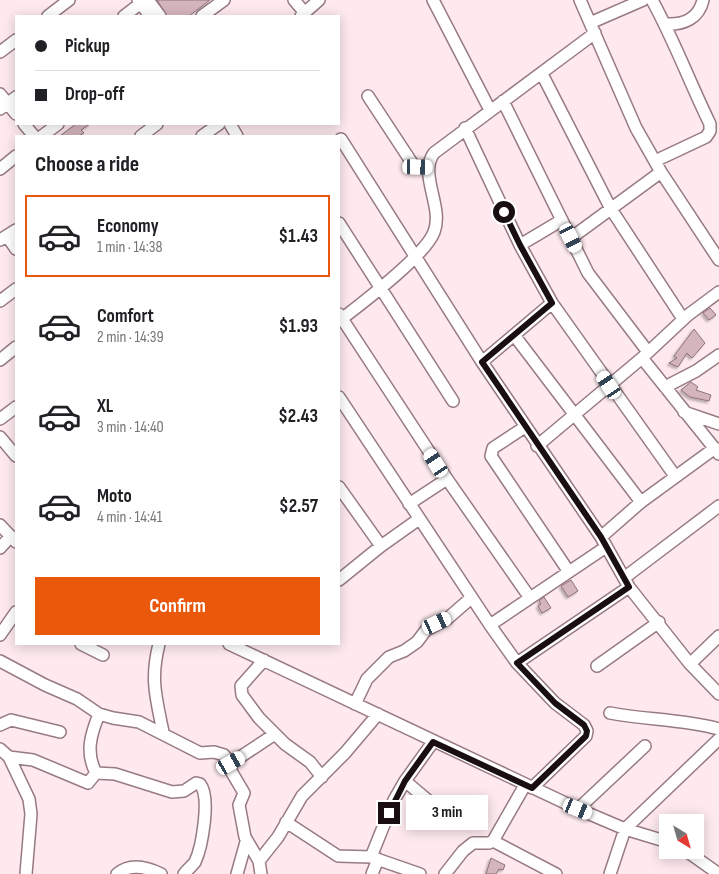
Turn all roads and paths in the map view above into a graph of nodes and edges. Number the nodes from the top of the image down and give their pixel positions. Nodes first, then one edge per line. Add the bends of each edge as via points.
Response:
1 (69, 0) edge
2 (224, 0) edge
3 (294, 0) edge
4 (319, 0) edge
5 (433, 0) edge
6 (580, 0) edge
7 (643, 0) edge
8 (652, 0) edge
9 (704, 0) edge
10 (143, 1) edge
11 (49, 15) edge
12 (125, 15) edge
13 (150, 15) edge
14 (159, 15) edge
15 (203, 15) edge
16 (303, 15) edge
17 (666, 24) junction
18 (593, 28) junction
19 (15, 41) edge
20 (0, 52) edge
21 (542, 74) junction
22 (0, 94) edge
23 (368, 96) dead end
24 (503, 101) junction
25 (8, 103) edge
26 (490, 110) junction
27 (25, 125) edge
28 (57, 125) edge
29 (155, 125) edge
30 (218, 125) edge
31 (465, 128) junction
32 (33, 135) edge
33 (43, 135) edge
34 (141, 135) edge
35 (203, 135) edge
36 (341, 139) dead end
37 (15, 157) edge
38 (655, 161) junction
39 (0, 168) edge
40 (429, 168) junction
41 (661, 172) junction
42 (611, 209) junction
43 (562, 220) junction
44 (340, 225) edge
45 (8, 235) edge
46 (571, 238) junction
47 (520, 245) junction
48 (15, 246) edge
49 (415, 258) junction
50 (719, 260) edge
51 (380, 287) junction
52 (15, 291) edge
53 (719, 292) edge
54 (0, 301) edge
55 (552, 303) junction
56 (340, 318) edge
57 (683, 319) junction
58 (514, 335) junction
59 (15, 348) edge
60 (645, 355) junction
61 (719, 355) edge
62 (0, 360) edge
63 (482, 362) junction
64 (609, 385) junction
65 (665, 387) junction
66 (340, 400) edge
67 (452, 401) dead end
68 (15, 408) edge
69 (684, 412) junction
70 (573, 415) junction
71 (0, 419) edge
72 (719, 424) edge
73 (525, 427) junction
74 (0, 438) edge
75 (537, 446) junction
76 (717, 451) edge
77 (15, 455) edge
78 (676, 476) junction
79 (447, 479) junction
80 (340, 487) edge
81 (641, 502) junction
82 (409, 504) junction
83 (719, 506) edge
84 (419, 519) junction
85 (0, 525) edge
86 (14, 539) edge
87 (604, 542) junction
88 (380, 546) junction
89 (0, 548) edge
90 (569, 572) junction
91 (340, 579) edge
92 (626, 582) junction
93 (470, 598) junction
94 (530, 598) junction
95 (15, 613) edge
96 (659, 622) junction
97 (490, 625) junction
98 (0, 635) edge
99 (719, 636) edge
100 (82, 645) edge
101 (159, 645) edge
102 (231, 645) edge
103 (103, 654) dead end
104 (264, 660) junction
105 (0, 661) edge
106 (517, 663) junction
107 (690, 664) junction
108 (597, 666) dead end
109 (719, 694) edge
110 (354, 704) junction
111 (610, 713) dead end
112 (99, 714) junction
113 (378, 714) junction
114 (0, 726) edge
115 (719, 729) edge
116 (60, 732) dead end
117 (163, 732) junction
118 (275, 734) junction
119 (719, 739) edge
120 (433, 742) junction
121 (645, 746) dead end
122 (0, 749) edge
123 (9, 757) junction
124 (231, 763) junction
125 (96, 772) junction
126 (322, 777) junction
127 (405, 781) junction
128 (528, 787) junction
129 (578, 809) junction
130 (460, 818) dead end
131 (286, 822) junction
132 (624, 828) junction
133 (659, 839) edge
134 (493, 841) junction
135 (246, 842) junction
136 (375, 858) junction
137 (698, 859) edge
138 (260, 861) junction
139 (26, 874) edge
140 (117, 874) edge
141 (161, 874) edge
142 (184, 874) edge
143 (236, 874) edge
144 (261, 874) edge
145 (372, 874) edge
146 (420, 874) edge
147 (445, 874) edge
148 (556, 874) edge
149 (610, 874) edge
150 (719, 874) edge

1 - 11 street
2 - 15 street
3 - 16 street
4 - 16 street
5 - 26 street
6 - 18 street
7 - 18 street
8 - 17 street
9 - 17 street via 699,13 688,20
10 - 12 street
10 - 13 street
10 - 14 street
17 - 38 street via 710,124 710,131 706,137
18 - 21 street
18 - 38 street via 627,108
19 - 20 street
21 - 24 street
21 - 42 street
22 - 25 street
23 - 40 street via 414,166
24 - 26 street
24 - 43 street
26 - 31 street
27 - 32 street
28 - 33 street
29 - 34 street
30 - 35 street
31 - 40 street via 434,153 429,159
31 - 47 street
36 - 49 street
37 - 39 street
38 - 41 street
40 - 49 street via 436,211 434,232
41 - 42 street
41 - 50 street
42 - 46 street
42 - 57 street
43 - 46 street
43 - 47 street
44 - 51 street
45 - 48 street
46 - 60 street via 588,273
47 - 55 street
49 - 51 street
49 - 63 street
51 - 56 street
51 - 67 street
52 - 54 street
53 - 57 street
55 - 58 street
55 - 64 street
56 - 79 street
57 - 60 street
58 - 63 street
58 - 70 street
59 - 62 street
60 - 64 street
60 - 65 street
61 - 65 street
63 - 73 street
64 - 70 street
64 - 78 street
65 - 69 street
66 - 82 street
68 - 71 street
69 - 72 street
69 - 76 street
70 - 75 street
70 - 81 street
73 - 75 street
73 - 90 street via 493,448 491,456
74 - 77 street
75 - 87 street
76 - 78 street
78 - 81 street
79 - 82 street
79 - 94 street
80 - 88 street
81 - 87 street
82 - 84 street
83 - 92 street
84 - 88 street
84 - 93 street
85 - 86 street
86 - 89 street
87 - 90 street
87 - 92 street
88 - 91 street
90 - 94 street
92 - 96 street
92 - 106 street
93 - 97 street
93 - 110 street via 447,619 426,630 417,642 379,667 367,679
94 - 97 street
95 - 98 street
96 - 107 street
96 - 108 street
97 - 106 street
99 - 107 street
100 - 103 street
101 - 117 street via 153,688
102 - 104 street
104 - 110 street
104 - 118 street via 240,691
105 - 112 street via 77,699
106 - 128 street via 587,731 586,736
107 - 109 street
110 - 113 street
111 - 115 street
112 - 117 street via 138,722
112 - 125 street via 91,734 89,754
113 - 120 street
113 - 126 street
114 - 116 street via 11,720
117 - 124 street via 200,753 224,755
118 - 124 street
118 - 126 street via 310,762
119 - 132 street
120 - 127 street
120 - 128 street
121 - 129 street
122 - 123 street
123 - 125 street via 33,760 88,782
123 - 139 street via 29,799 31,814
124 - 135 street via 231,771 244,793 239,805
125 - 142 street via 115,774 172,792 200,784 205,797 204,826 195,862
126 - 131 street via 302,796
127 - 130 street via 437,808
127 - 136 street via 394,800
128 - 129 street
128 - 134 street
129 - 132 street
131 - 136 street via 338,856
131 - 138 street
132 - 133 street
132 - 149 street
134 - 147 street via 473,842
134 - 148 street
135 - 138 street
135 - 143 street
136 - 145 street
136 - 146 street
137 - 150 street
138 - 144 street
140 - 141 street via 133,866

